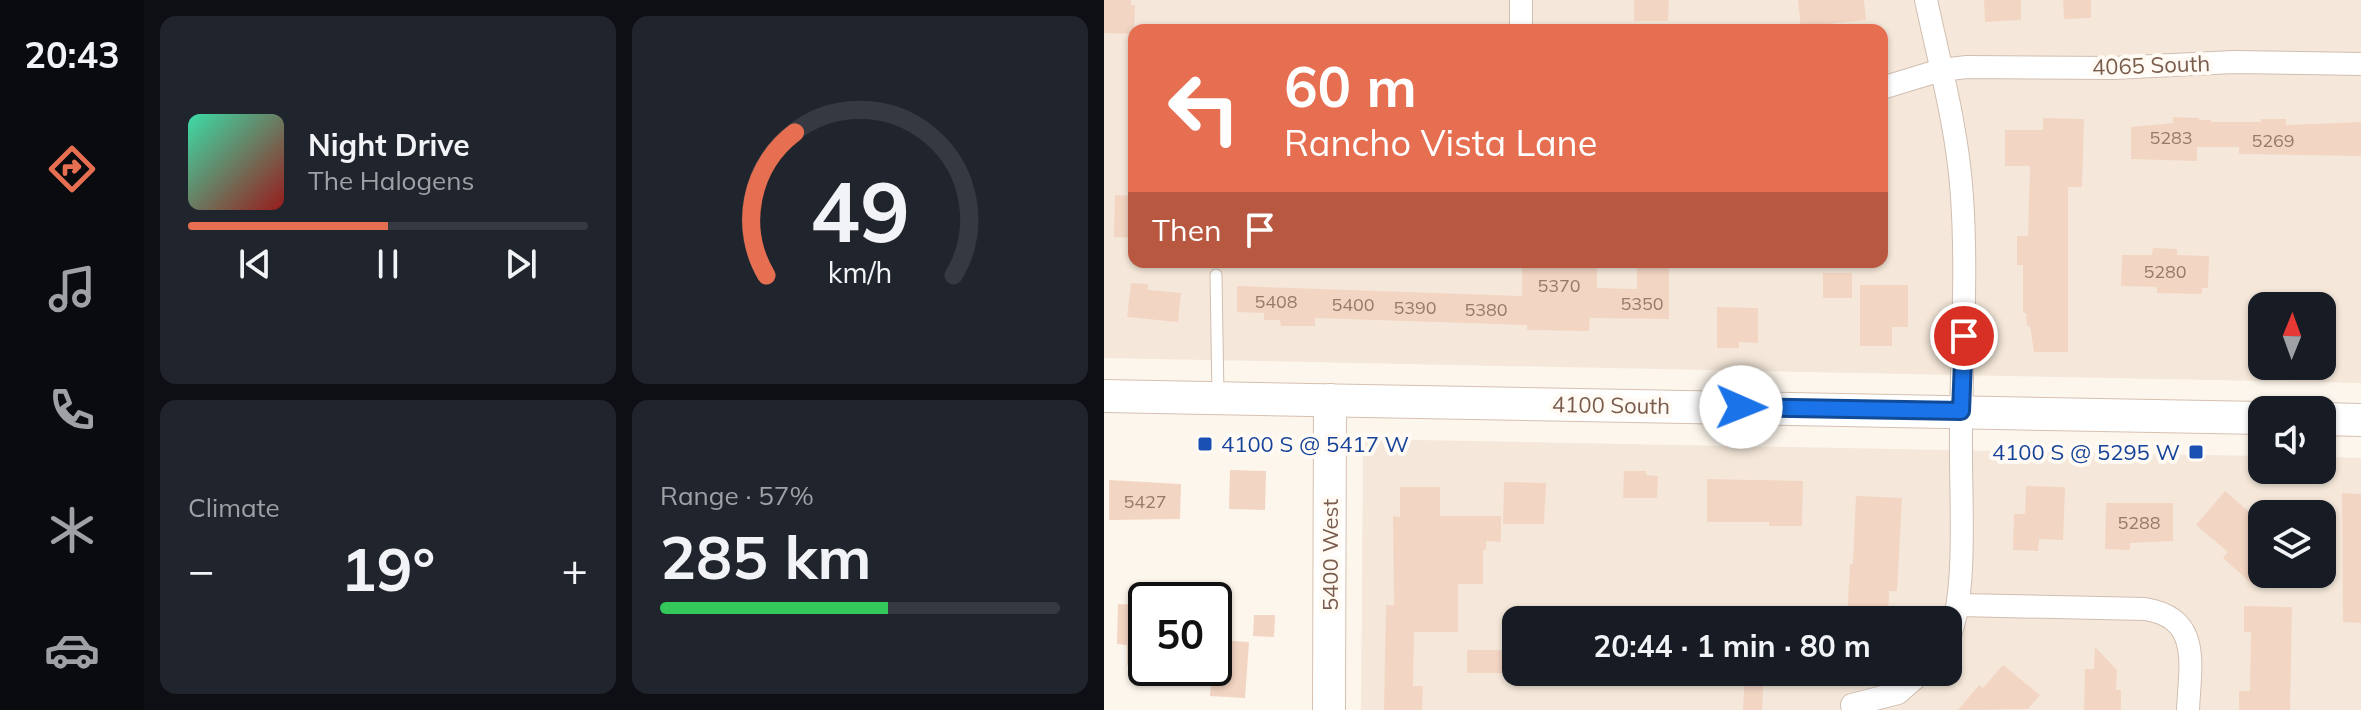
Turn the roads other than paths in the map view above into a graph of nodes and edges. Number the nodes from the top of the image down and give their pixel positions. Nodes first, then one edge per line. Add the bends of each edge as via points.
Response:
1 (1521, 0) edge
2 (1926, 0) edge
3 (1521, 24) edge
4 (2361, 64) edge
5 (1941, 70) junction
6 (1888, 86) edge
7 (1216, 275) dead end
8 (1104, 396) edge
9 (1218, 398) junction
10 (1330, 400) junction
11 (1961, 411) junction
12 (2248, 418) edge
13 (2336, 419) edge
14 (2361, 420) edge
15 (1958, 605) joint
16 (1906, 686) edge
17 (1852, 705) dead end
18 (1329, 710) edge
19 (2188, 710) edge

1 - 3 street
2 - 5 street
4 - 5 street, 4065 South
5 - 6 street, 4065 South
5 - 11 street via 1962,196
7 - 9 lane
8 - 9 main road, 4100 South
9 - 10 main road, 4100 South
10 - 11 main road, 4100 South
10 - 18 main road, 5400 West
11 - 12 main road, 4100 South
11 - 15 street
13 - 14 main road
15 - 19 street via 2165,613 2182,625 2188,641
16 - 17 street

